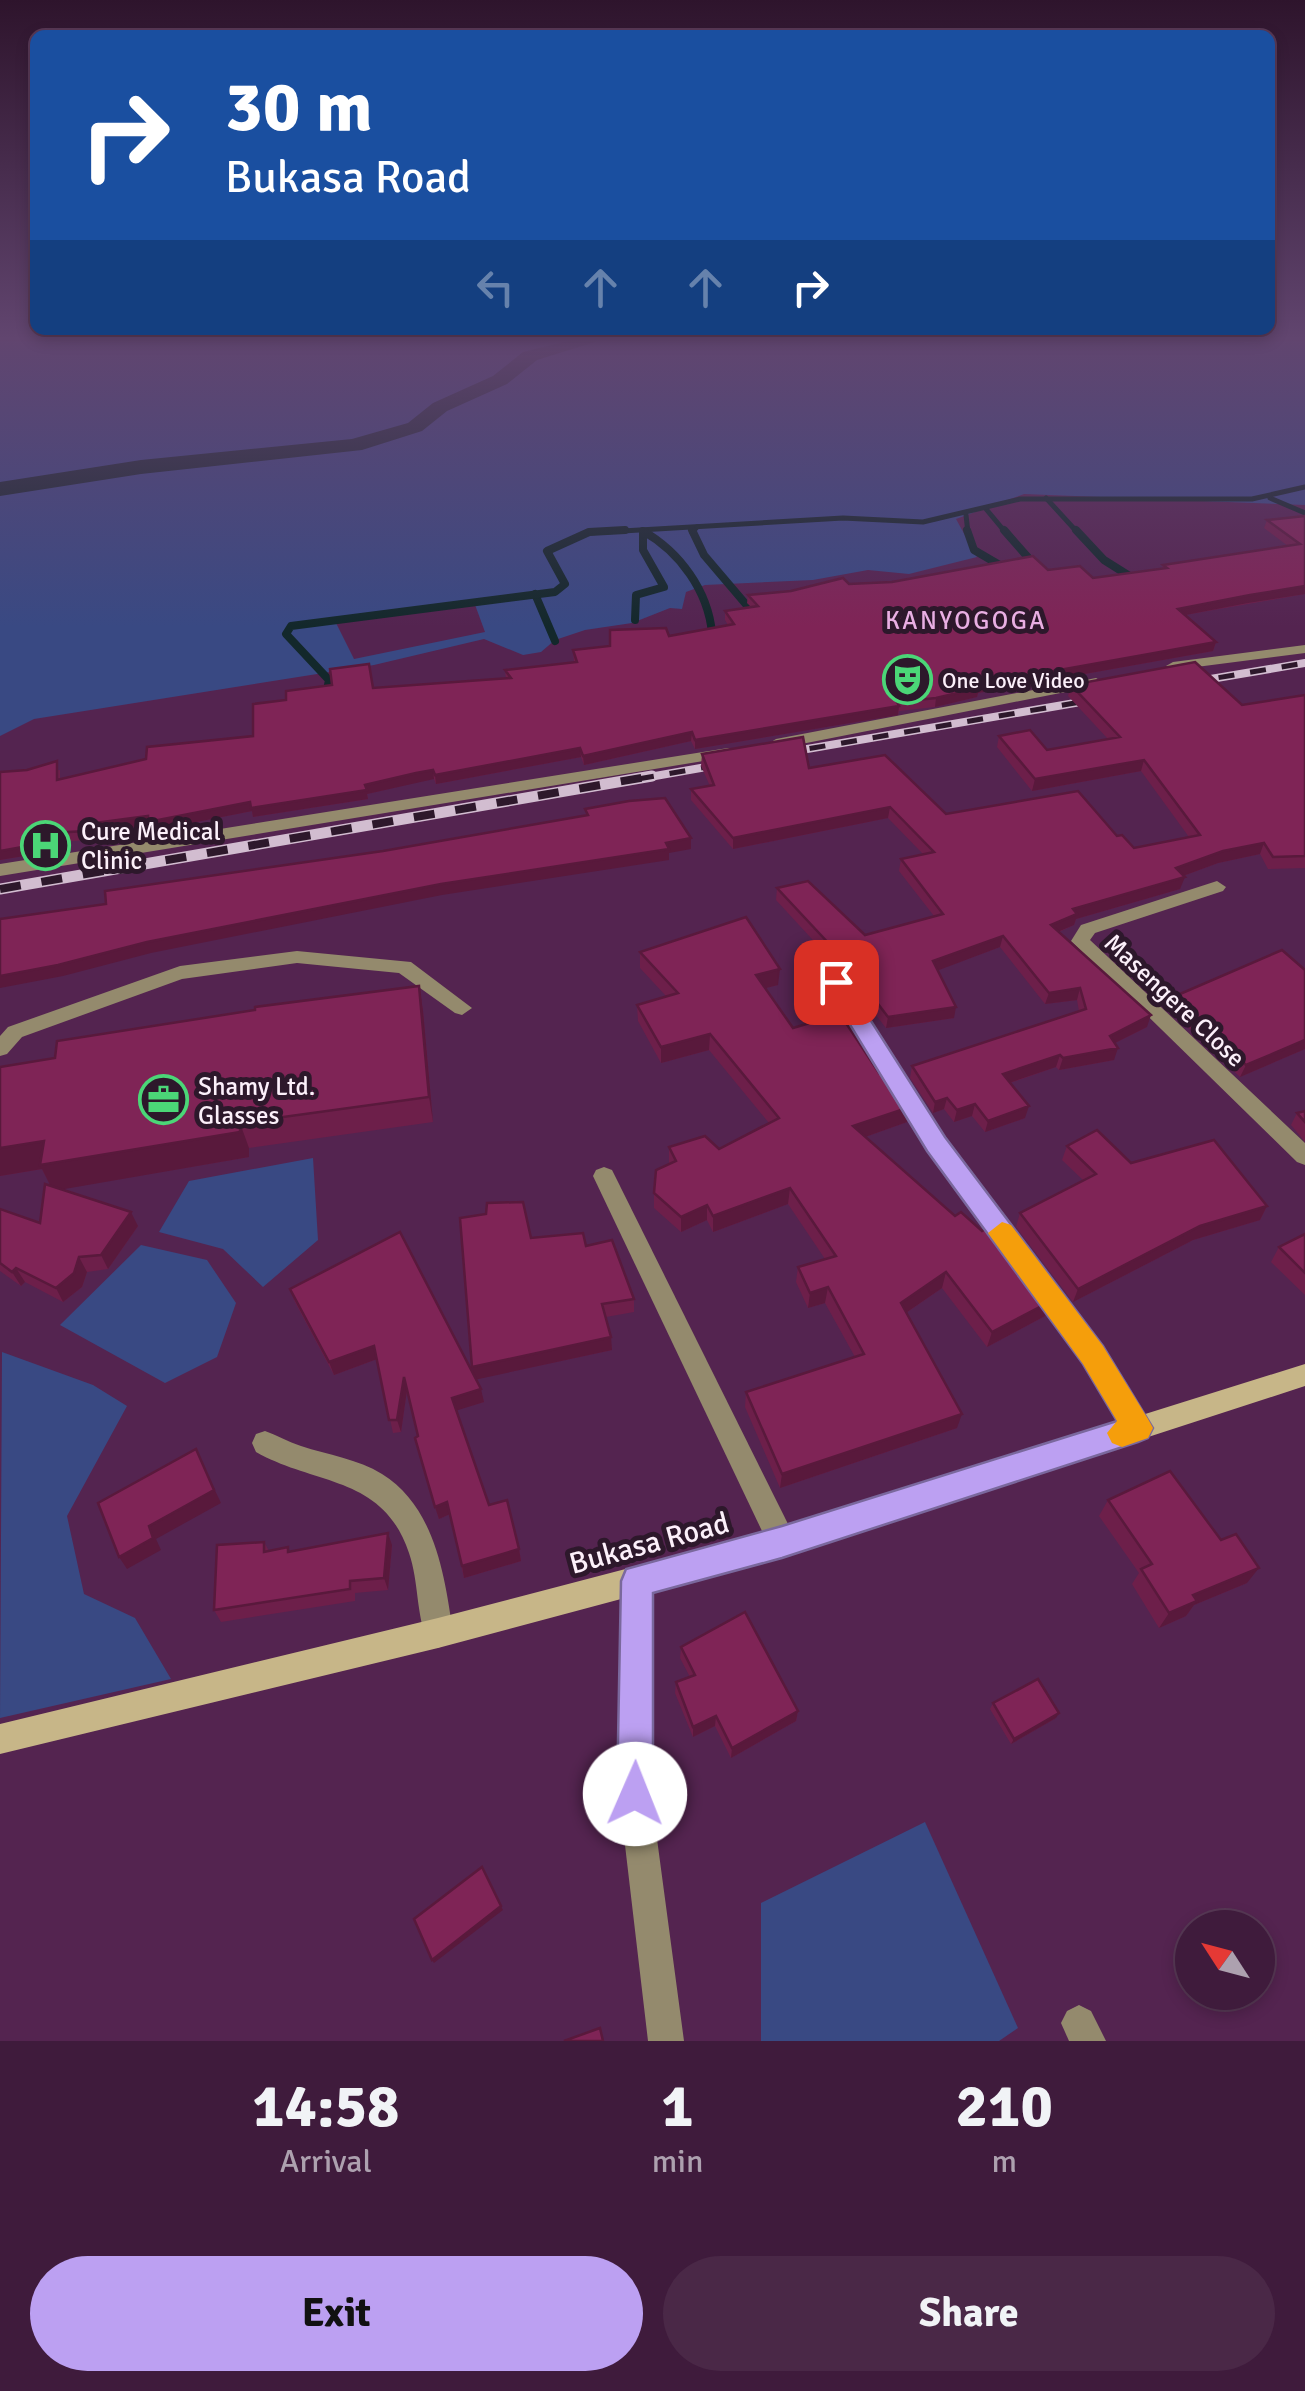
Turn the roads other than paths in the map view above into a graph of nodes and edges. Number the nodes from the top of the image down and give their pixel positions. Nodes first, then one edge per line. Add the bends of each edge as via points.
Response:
1 (1305, 649) edge
2 (1146, 671) edge
3 (1106, 680) edge
4 (0, 870) edge
5 (1217, 887) dead end
6 (836, 982) dead end
7 (462, 1008) dead end
8 (0, 1050) edge
9 (1305, 1156) edge
10 (604, 1176) dead end
11 (1305, 1375) edge
12 (1138, 1428) junction
13 (265, 1443) dead end
14 (782, 1542) junction
15 (637, 1581) junction
16 (438, 1633) junction
17 (0, 1739) edge
18 (666, 2041) edge

1 - 2 street
3 - 4 street via 924,719
5 - 9 street, Masengere Close via 1088,929 1080,942
6 - 12 street via 936,1144 1093,1355
7 - 8 street via 404,967 297,957 180,973 16,1032
10 - 14 street
11 - 12 street, Bukasa Road
12 - 14 street, Bukasa Road
13 - 16 street via 296,1460 378,1483 397,1502 431,1571
14 - 15 street, Bukasa Road
15 - 16 street, Bukasa Road
15 - 18 street via 635,1794
16 - 17 street, Bukasa Road

